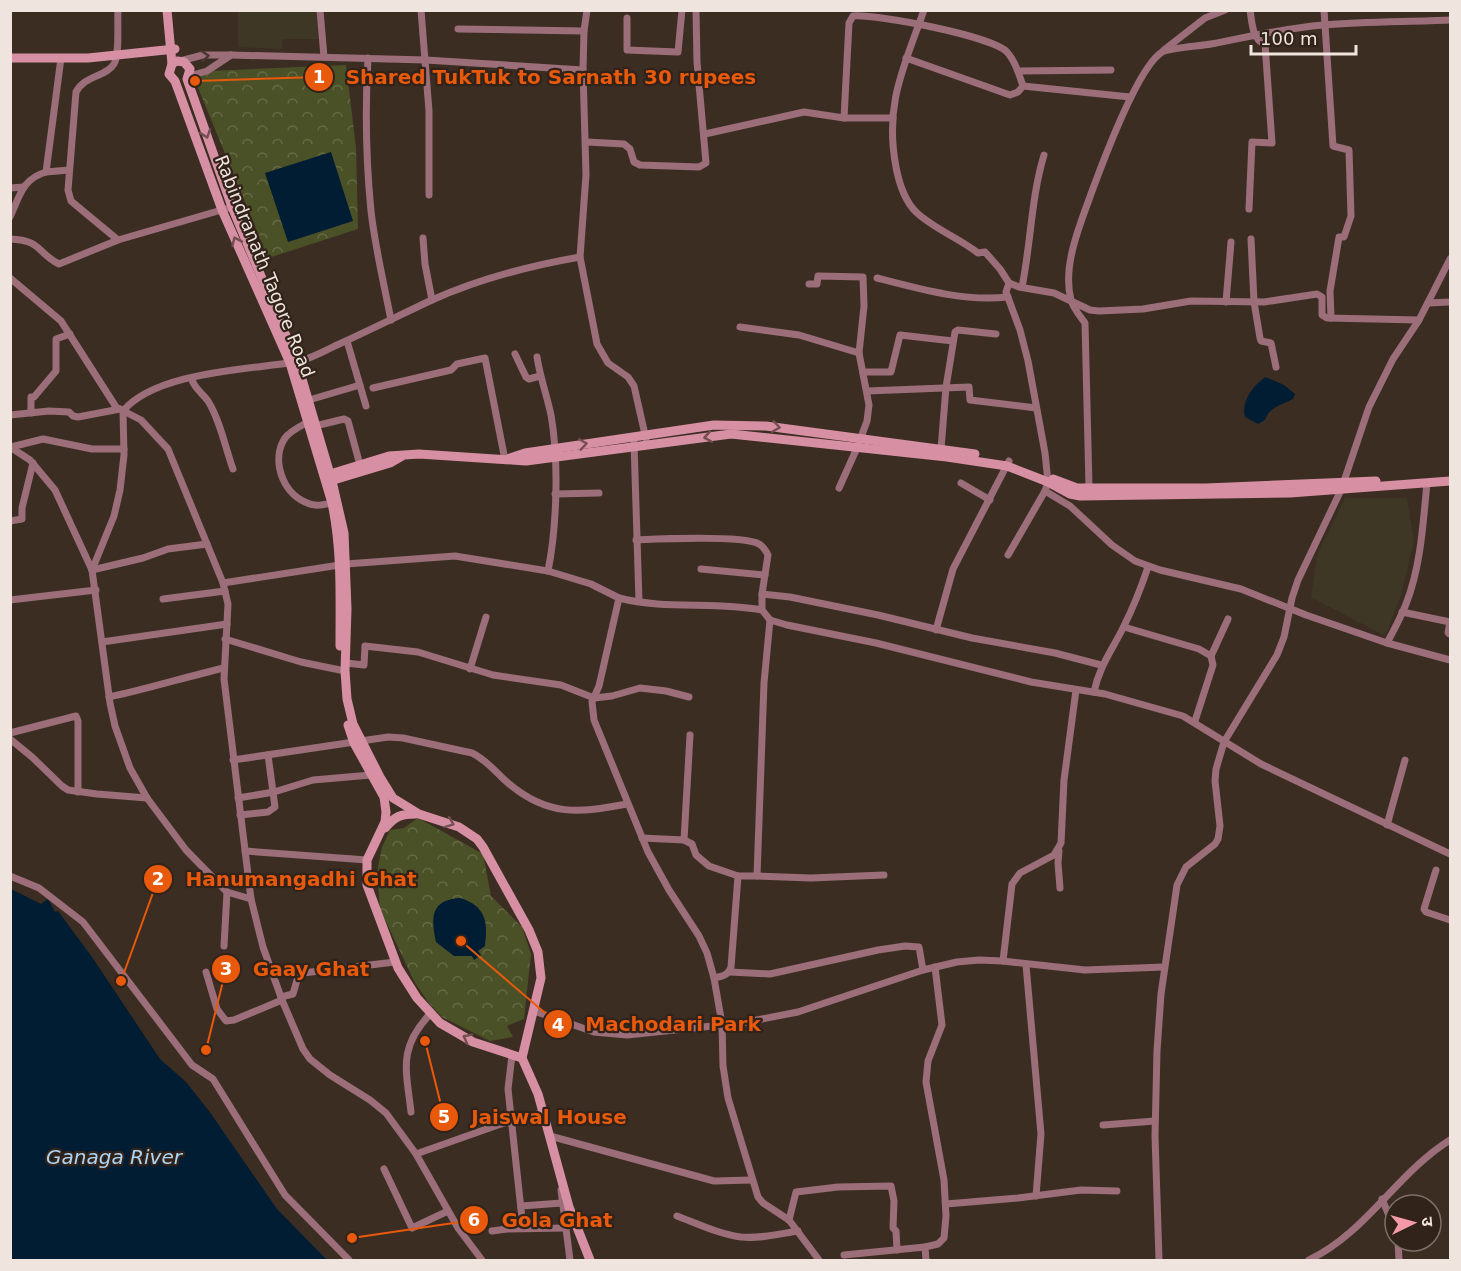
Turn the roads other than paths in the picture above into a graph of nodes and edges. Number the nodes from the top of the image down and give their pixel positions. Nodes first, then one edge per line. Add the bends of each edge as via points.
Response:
1 (118, 10) edge
2 (167, 10) edge
3 (172, 10) edge
4 (320, 10) edge
5 (421, 10) edge
6 (587, 10) edge
7 (682, 10) edge
8 (696, 10) edge
9 (924, 10) edge
10 (1225, 10) edge
11 (1250, 10) edge
12 (1324, 10) edge
13 (627, 18) dead end
14 (1450, 20) edge
15 (919, 23) junction
16 (1323, 25) junction
17 (458, 29) dead end
18 (584, 31) junction
19 (1254, 35) junction
20 (172, 50) junction
21 (1162, 51) junction
22 (231, 55) junction
23 (117, 56) junction
24 (324, 57) junction
25 (10, 58) edge
26 (61, 58) junction
27 (368, 58) junction
28 (906, 58) junction
29 (426, 60) junction
30 (176, 62) junction
31 (583, 70) junction
32 (1111, 70) dead end
33 (1018, 71) junction
34 (188, 77) junction
35 (175, 81) junction
36 (1023, 86) junction
37 (1130, 97) junction
38 (844, 118) junction
39 (893, 118) junction
40 (705, 134) junction
41 (587, 142) junction
42 (1044, 155) dead end
43 (69, 170) junction
44 (46, 172) junction
45 (24, 187) junction
46 (10, 188) edge
47 (429, 195) dead end
48 (232, 207) junction
49 (1249, 209) dead end
50 (222, 210) junction
51 (10, 217) edge
52 (10, 238) edge
53 (423, 238) dead end
54 (1251, 239) dead end
55 (118, 240) junction
56 (1231, 242) dead end
57 (580, 257) junction
58 (1450, 259) edge
59 (10, 278) edge
60 (877, 278) dead end
61 (1009, 283) junction
62 (809, 284) dead end
63 (1022, 288) junction
64 (1008, 297) junction
65 (432, 300) junction
66 (1071, 302) junction
67 (1226, 302) junction
68 (1254, 302) junction
69 (1450, 302) edge
70 (1428, 303) junction
71 (1331, 318) junction
72 (391, 320) junction
73 (1419, 320) junction
74 (740, 327) dead end
75 (70, 334) junction
76 (996, 334) dead end
77 (346, 340) junction
78 (953, 341) junction
79 (859, 353) junction
80 (515, 354) dead end
81 (537, 357) dead end
82 (294, 363) junction
83 (1276, 367) dead end
84 (863, 372) junction
85 (540, 376) junction
86 (191, 378) junction
87 (360, 385) junction
88 (946, 387) junction
89 (373, 388) dead end
90 (867, 391) junction
91 (309, 400) junction
92 (366, 406) dead end
93 (1036, 408) junction
94 (121, 410) junction
95 (31, 413) junction
96 (10, 415) edge
97 (311, 424) junction
98 (646, 435) junction
99 (634, 442) junction
100 (858, 443) junction
101 (648, 446) junction
102 (124, 449) junction
103 (941, 450) junction
104 (555, 453) junction
105 (404, 455) junction
106 (505, 460) junction
107 (33, 463) junction
108 (1008, 463) junction
109 (360, 465) junction
110 (233, 469) dead end
111 (1450, 475) edge
112 (328, 478) junction
113 (1450, 481) edge
114 (961, 483) dead end
115 (1047, 483) junction
116 (1427, 483) junction
117 (1342, 487) junction
118 (838, 488) dead end
119 (1089, 488) junction
120 (599, 493) dead end
121 (555, 494) junction
122 (990, 500) junction
123 (332, 503) junction
124 (10, 521) edge
125 (636, 540) junction
126 (207, 544) junction
127 (1008, 555) dead end
128 (343, 564) junction
129 (1148, 567) junction
130 (701, 569) dead end
131 (92, 570) junction
132 (548, 571) junction
133 (765, 575) junction
134 (224, 587) junction
135 (96, 590) junction
136 (762, 594) junction
137 (619, 598) junction
138 (163, 599) dead end
139 (10, 600) edge
140 (639, 601) junction
141 (1290, 609) junction
142 (762, 610) junction
143 (1402, 612) junction
144 (486, 616) dead end
145 (1228, 619) dead end
146 (770, 620) junction
147 (227, 624) junction
148 (1124, 627) junction
149 (936, 630) junction
150 (1450, 634) edge
151 (225, 639) junction
152 (102, 642) junction
153 (1387, 643) junction
154 (1211, 656) junction
155 (1450, 660) edge
156 (343, 666) junction
157 (1101, 666) junction
158 (224, 668) junction
159 (470, 669) junction
160 (1077, 690) junction
161 (1094, 692) junction
162 (109, 697) junction
163 (689, 697) dead end
164 (594, 698) junction
165 (1195, 722) junction
166 (10, 734) edge
167 (690, 735) dead end
168 (10, 739) edge
169 (1224, 742) junction
170 (357, 743) junction
171 (268, 755) junction
172 (233, 760) junction
173 (1405, 760) dead end
174 (371, 775) junction
175 (78, 792) junction
176 (274, 792) junction
177 (147, 798) junction
178 (238, 798) junction
179 (627, 804) junction
180 (419, 814) junction
181 (240, 815) junction
182 (1387, 825) junction
183 (380, 835) junction
184 (642, 838) junction
185 (684, 840) junction
186 (1059, 848) junction
187 (245, 851) junction
188 (1450, 854) edge
189 (367, 860) junction
190 (1436, 870) dead end
191 (884, 875) dead end
192 (10, 876) edge
193 (738, 876) junction
194 (756, 876) junction
195 (1060, 888) dead end
196 (227, 892) junction
197 (251, 899) junction
198 (1450, 920) edge
199 (224, 946) dead end
200 (1004, 961) junction
201 (395, 962) junction
202 (1026, 965) junction
203 (935, 967) junction
204 (1164, 967) junction
205 (923, 970) junction
206 (206, 972) dead end
207 (730, 972) junction
208 (714, 978) junction
209 (282, 999) junction
210 (534, 1011) junction
211 (430, 1014) junction
212 (722, 1024) junction
213 (517, 1056) junction
214 (411, 1112) dead end
215 (544, 1112) junction
216 (513, 1121) junction
217 (1155, 1121) junction
218 (1103, 1125) dead end
219 (550, 1136) junction
220 (1450, 1140) edge
221 (416, 1154) junction
222 (384, 1169) dead end
223 (560, 1179) junction
224 (752, 1180) junction
225 (1117, 1191) dead end
226 (1389, 1193) edge
227 (1036, 1196) junction
228 (1383, 1199) edge
229 (562, 1203) junction
230 (946, 1204) junction
231 (521, 1206) junction
232 (448, 1211) junction
233 (677, 1216) dead end
234 (789, 1220) junction
235 (523, 1228) junction
236 (565, 1228) junction
237 (798, 1231) junction
238 (492, 1232) dead end
239 (925, 1247) junction
240 (897, 1250) junction
241 (844, 1255) dead end
242 (349, 1260) edge
243 (482, 1260) edge
244 (570, 1260) edge
245 (590, 1260) edge
246 (819, 1260) edge
247 (926, 1260) edge
248 (1159, 1260) edge
249 (1309, 1260) edge

1 - 23 street
2 - 20 main road
3 - 20 main road
4 - 24 street
5 - 29 street
6 - 18 street
7 - 13 street via 678,52 627,50
8 - 40 street
9 - 15 street
10 - 21 street via 1205,18
11 - 19 street
12 - 16 street
14 - 16 street
15 - 28 street
15 - 33 street via 994,44 1006,51
15 - 38 street via 856,15 850,18
16 - 19 street
16 - 71 street via 1333,146 1349,150 1350,216 1344,237 1339,237 1330,291
17 - 18 street
18 - 31 street
19 - 21 street
19 - 49 street via 1259,43 1265,44 1272,142 1252,142
20 - 23 main road
20 - 30 main road
21 - 37 street via 1144,71
22 - 24 street
30 -> 22 street via 203,55
22 - 34 street via 207,71
23 - 26 main road
23 - 43 street via 114,65 85,81 75,92
24 - 27 street
25 - 26 main road
26 - 44 street
27 - 29 street
27 - 72 street via 369,183
28 - 36 street via 1010,95
28 - 39 street via 894,98
29 - 31 street
29 - 47 street
30 - 34 main road, Rabindranath Tagore Road via 189,66
30 - 35 main road, Rabindranath Tagore Road via 169,74
31 - 41 street
32 - 33 street
33 - 36 street
34 - 35 main road via 182,82
34 -> 48 main road, Rabindranath Tagore Road
35 - 50 main road, Rabindranath Tagore Road
36 - 37 street
37 - 66 street via 1077,236 1070,268
38 - 39 street
38 - 40 street via 804,112
39 - 61 street via 894,155 908,202 927,221 978,253 985,252
40 - 41 street via 707,160 699,167 640,165 633,162 630,149 624,144
41 - 57 street
42 - 63 street via 1037,178
43 - 44 street
43 - 55 street via 71,201
44 - 45 street
45 - 46 street
45 - 51 street
48 - 50 street
48 - 82 main road, Rabindranath Tagore Road
50 - 55 street
82 -> 50 main road, Rabindranath Tagore Road
52 - 55 street via 34,243 60,264
53 - 65 street
54 - 68 street
56 - 67 street
57 - 65 street via 511,270
57 - 98 street via 597,344 608,363 634,386
58 - 70 street
59 - 75 street via 54,314
60 - 64 street via 967,297
61 - 63 street
61 - 64 street
62 - 79 street via 817,284 819,276 863,277
63 - 66 street via 1054,293
64 - 93 street via 1020,330
65 - 72 street
66 - 67 street via 1109,312 1191,301
66 - 119 street via 1085,323
67 - 68 street
68 - 71 street via 1317,294 1322,297 1322,315
68 - 83 street via 1260,340 1271,343
69 - 70 street
70 - 73 street
71 - 73 street
72 - 77 street
73 - 117 street via 1393,359 1369,407
74 - 79 street via 799,335
75 - 94 street
75 - 95 street via 56,339 56,370 31,397
76 - 78 street via 957,330
77 - 82 street
77 - 87 street
78 - 84 street via 900,335 891,372
78 - 88 street
79 - 84 street
80 - 85 street via 529,380
81 - 85 street
82 - 86 street
82 - 91 main road, Rabindranath Tagore Road
82 - 97 main road, Rabindranath Tagore Road
84 - 90 street
85 - 104 street via 551,415
86 - 94 street via 141,396
86 - 110 street via 195,389 208,401
87 - 91 street
87 - 92 street
88 - 90 street
88 - 93 street via 969,387 970,400
88 - 103 street
89 - 106 street via 485,358
90 - 100 street via 868,411
91 - 97 main road, Rabindranath Tagore Road
93 - 115 street
94 - 95 street via 78,417 69,412
94 - 102 street
94 - 126 street via 141,420 168,449
95 - 96 street
97 - 109 street via 348,421
97 - 112 main road, Rabindranath Tagore Road
97 - 123 street via 286,436 278,464 288,487 303,502 316,506
98 - 99 main road
98 -> 100 main road via 750,424
98 - 101 street
99 - 101 main road
99 - 104 main road
99 - 125 street
100 -> 101 main road via 731,434
100 - 103 main road
100 - 108 main road
100 - 118 street
102 - 107 street via 92,449 43,439 10,447
102 - 131 street via 114,516
103 - 108 main road
104 - 106 main road via 526,461
104 - 121 street
105 - 106 main road
105 - 109 main road
105 - 112 main road via 390,463
107 - 124 street via 22,519
107 - 131 street via 55,490
108 - 115 main road
108 - 122 street
109 - 112 main road
111 - 117 main road
112 - 123 main road, Rabindranath Tagore Road
112 - 128 main road, Rabindranath Tagore Road via 344,533
113 - 116 main road
114 - 122 street
115 - 117 main road via 1070,494 1088,496 1267,494
115 - 119 main road
115 - 127 street
115 - 129 street via 1124,554
116 - 117 main road
116 - 143 street via 1418,561
117 - 119 main road
117 - 141 street via 1298,580
120 - 121 street
121 - 132 street
122 - 149 street via 953,569
123 - 128 main road, Rabindranath Tagore Road
125 - 133 street via 755,543 768,555
125 - 140 street
126 - 131 street via 168,549
126 - 134 street
128 - 132 street via 455,556
128 - 134 street
128 - 156 main road, Rabindranath Tagore Road
129 - 141 street via 1226,584
129 - 148 street
130 - 133 street
131 - 135 street
132 - 137 street via 591,584
133 - 136 street
134 - 138 street
134 - 147 street
135 - 139 street
135 - 152 street
136 - 142 street
136 - 149 street via 816,602
137 - 140 street
137 - 164 street
140 - 142 street
141 - 153 street
141 - 169 street via 1277,655
142 - 146 street
143 - 150 street via 1450,622
143 - 153 street
144 - 159 street
145 - 154 street
146 - 160 street
146 - 194 street
147 - 151 street
147 - 152 street
148 - 154 street
148 - 157 street
149 - 157 street
151 - 156 street via 301,662
151 - 158 street
152 - 162 street
153 - 155 street
154 - 165 street via 1213,665
156 - 159 street via 364,665 365,646 418,652
156 - 170 main road, Rabindranath Tagore Road
157 - 161 street
158 - 162 street
158 - 172 street
159 - 164 street via 561,685
160 - 161 street
160 - 186 street
161 - 165 street via 1172,712
162 - 177 street via 122,747
163 - 164 street via 640,688
164 - 179 street via 592,708 598,731
165 - 169 street
166 - 175 street via 76,716
167 - 185 street
168 - 175 street via 62,786
169 - 182 street
169 - 204 street via 1215,781 1218,839 1181,875
170 - 171 street
170 - 174 main road, Rabindranath Tagore Road
170 - 179 street via 394,737 472,753 519,792 556,809 583,811
170 - 180 main road, Rabindranath Tagore Road via 393,798
171 - 172 street
171 - 176 street
172 - 178 street
173 - 182 street
174 - 176 street via 313,780
174 - 183 main road, Rabindranath Tagore Road via 384,797 386,812
175 - 177 street
176 - 178 street
176 - 181 street via 273,810
177 - 196 street via 186,850
178 - 181 street
179 - 184 street
180 - 183 main road via 393,818
180 -> 210 main road, Rabindranath Tagore Road via 459,827 483,847 538,952 541,978
181 - 187 street
182 - 188 street
183 - 189 main road, Rabindranath Tagore Road
184 - 185 street
184 - 208 street via 663,881 699,936
185 - 193 street via 709,866
186 - 195 street
186 - 200 street via 1020,873 1012,884
187 - 189 street
187 - 197 street
189 - 201 main road via 367,885
190 - 198 street via 1424,909
191 - 194 street
192 - 242 street via 39,888 83,922 192,1065 213,1079 285,1195
193 - 194 street
193 - 207 street
196 - 197 street
196 - 199 street
197 - 209 street
200 - 202 street
200 - 203 street via 957,962
201 - 209 street via 303,973 293,994
201 - 211 main road
202 - 204 street via 1085,970
202 - 227 street via 1041,1138
203 - 205 street
203 - 230 street via 942,1025 928,1061 926,1082
204 - 217 street
205 - 207 street via 919,947 905,946 782,972
205 - 212 street via 798,1012
206 - 209 street via 217,1009 226,1021
207 - 208 street
208 - 212 street
209 - 221 street via 310,1059 386,1113
210 - 212 street via 613,1035
210 - 213 main road, Rabindranath Tagore Road
213 -> 211 main road via 473,1041
211 - 214 street via 416,1029 405,1060
212 - 224 street via 728,1098
213 - 215 main road via 534,1083
213 - 216 street via 508,1089
215 - 216 street
215 - 219 main road
216 - 221 street
216 - 231 street
217 - 218 street
217 - 248 street
219 - 223 main road
219 - 224 street via 714,1181
220 - 226 street
221 - 232 street
222 - 232 street via 412,1228
223 - 229 street
223 - 245 main road
224 - 234 street via 763,1203
225 - 227 street via 1081,1190
227 - 230 street
228 - 249 street via 1342,1241
229 - 231 street
229 - 236 street
230 - 239 street via 944,1238
231 - 235 street
232 - 243 street
233 - 237 street via 742,1237
234 - 237 street
234 - 240 street via 796,1192 891,1186
235 - 236 street
235 - 238 street
236 - 244 street
237 - 246 street
239 - 240 street
239 - 247 street
240 - 241 street

